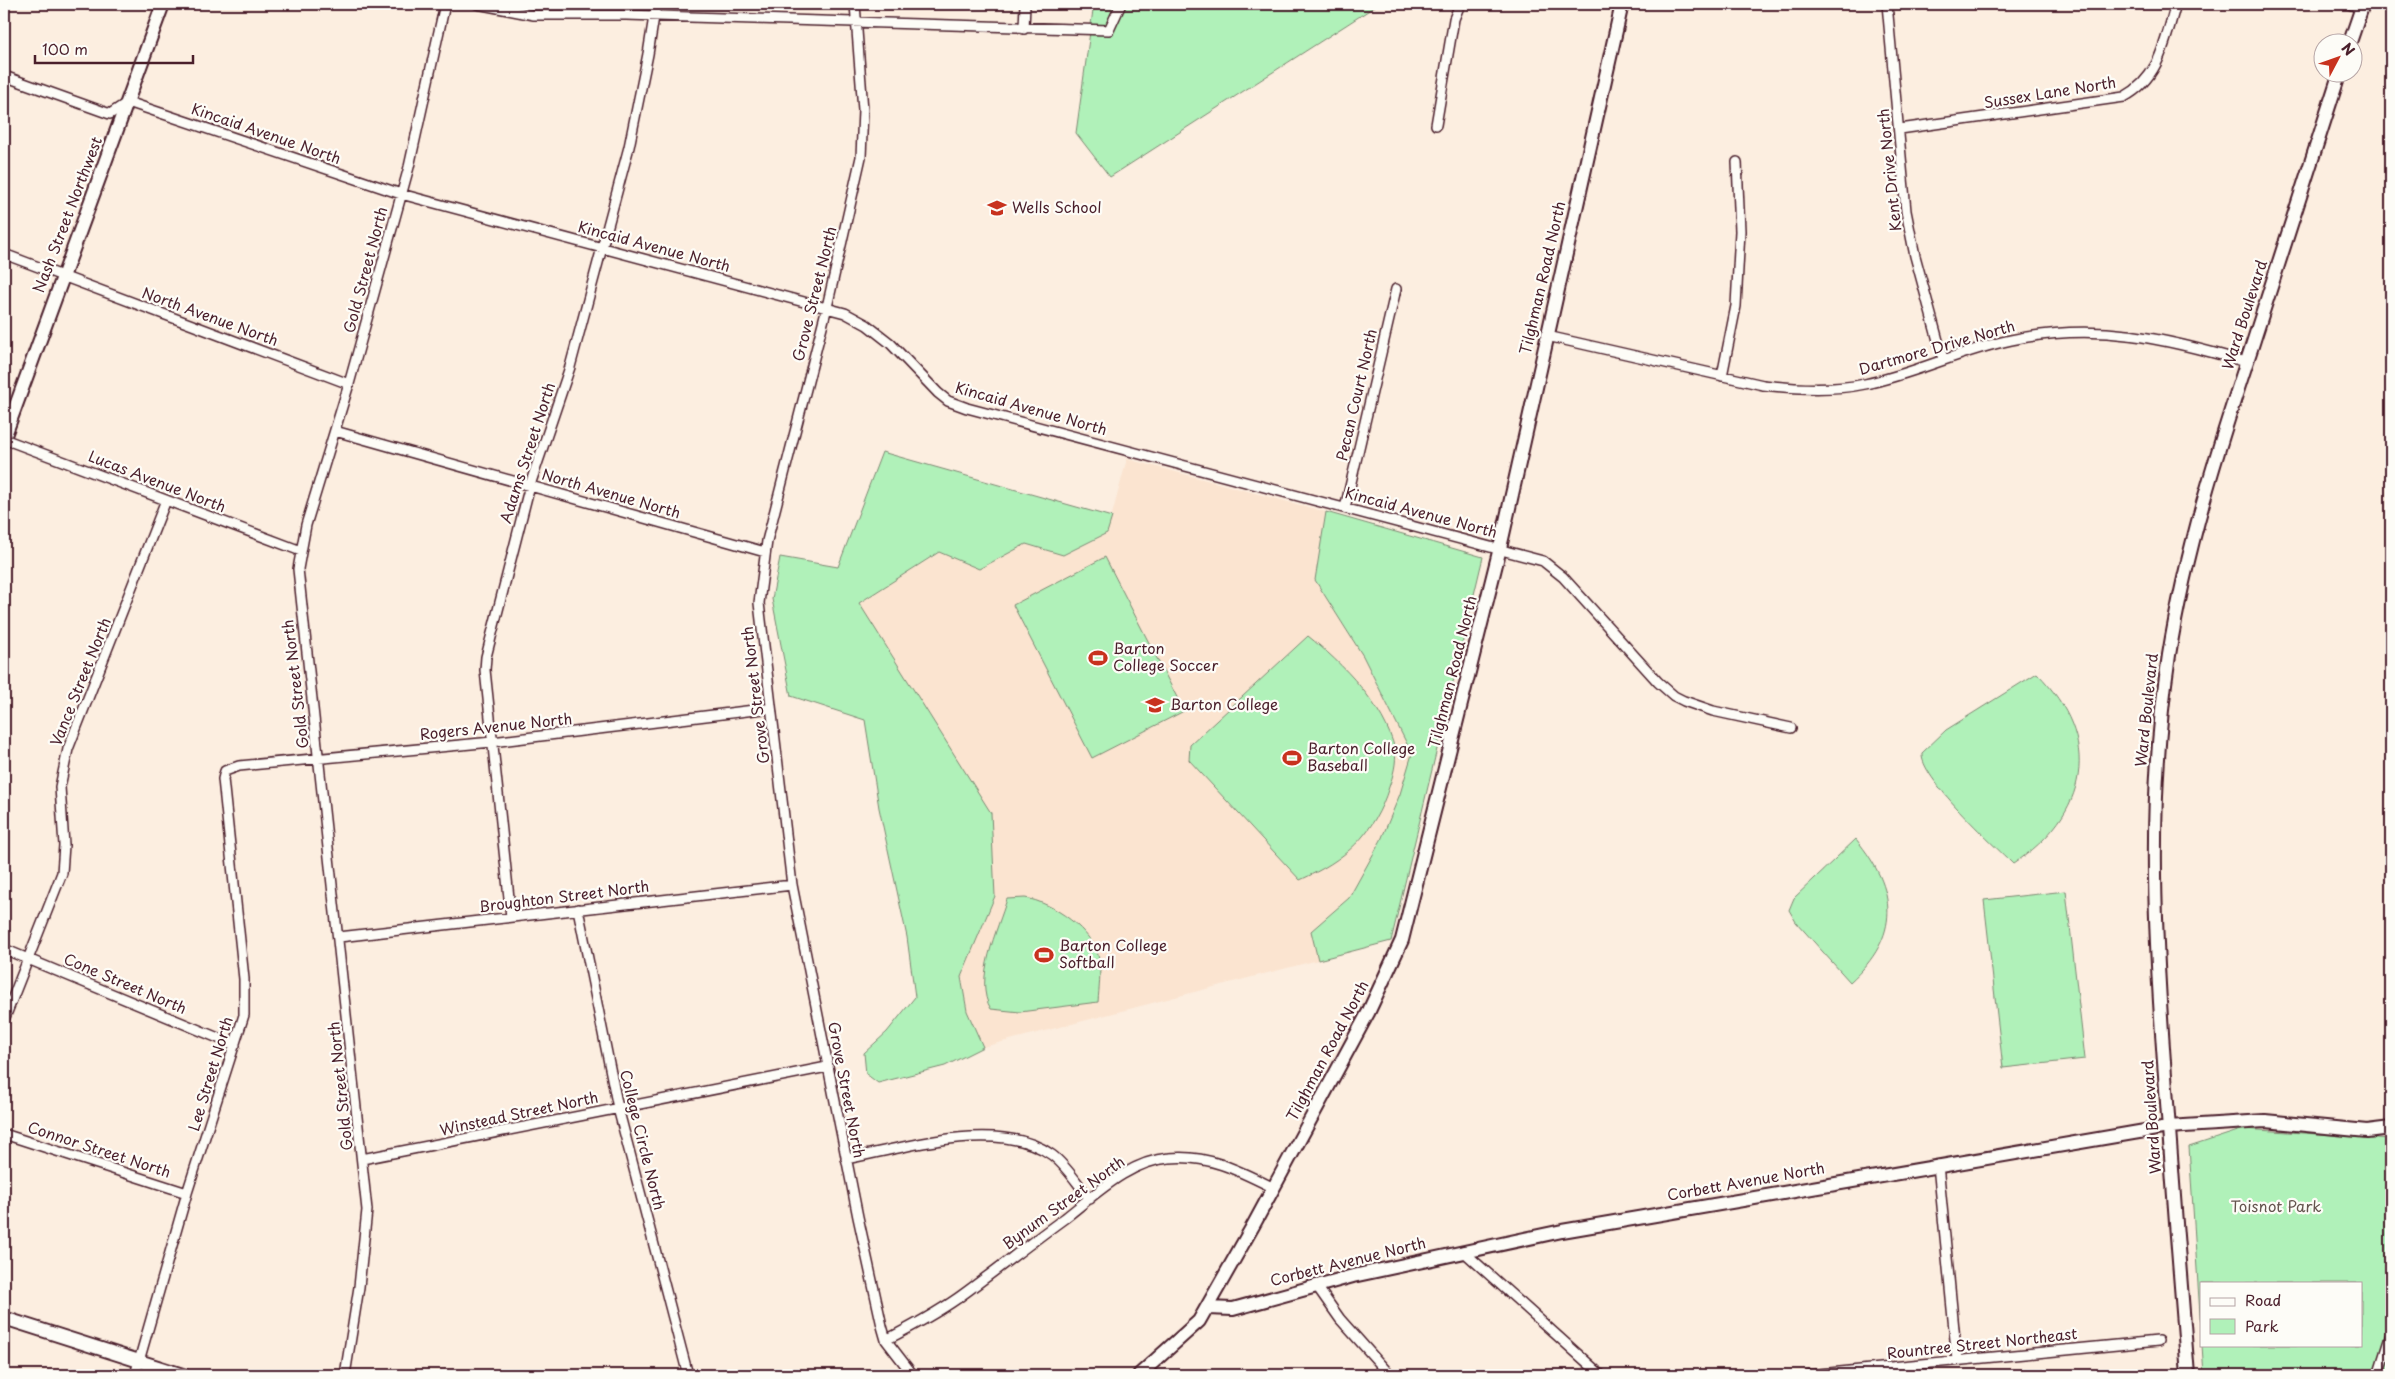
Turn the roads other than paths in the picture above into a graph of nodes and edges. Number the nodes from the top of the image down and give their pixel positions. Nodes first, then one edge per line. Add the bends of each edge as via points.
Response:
1 (163, 4) edge
2 (445, 4) edge
3 (477, 4) edge
4 (656, 4) edge
5 (855, 4) edge
6 (1026, 4) edge
7 (1121, 4) edge
8 (1460, 4) edge
9 (1622, 4) edge
10 (1887, 4) edge
11 (2176, 4) edge
12 (2349, 4) edge
13 (2362, 6) edge
14 (654, 17) junction
15 (855, 24) junction
16 (1024, 29) junction
17 (2353, 32) edge
18 (4, 76) edge
19 (2337, 82) edge
20 (128, 102) junction
21 (1436, 125) dead end
22 (1900, 129) junction
23 (1737, 162) dead end
24 (401, 194) junction
25 (602, 247) junction
26 (4, 254) edge
27 (62, 277) junction
28 (1396, 290) dead end
29 (827, 307) junction
30 (1547, 336) junction
31 (1943, 359) junction
32 (2246, 362) junction
33 (1722, 376) junction
34 (349, 384) junction
35 (335, 431) junction
36 (4, 439) edge
37 (530, 485) junction
38 (166, 500) junction
39 (1345, 508) junction
40 (1500, 548) junction
41 (300, 550) junction
42 (765, 552) junction
43 (771, 708) junction
44 (1791, 728) dead end
45 (492, 742) junction
46 (320, 760) junction
47 (225, 771) joint
48 (792, 885) junction
49 (578, 909) junction
50 (511, 917) junction
51 (339, 937) junction
52 (4, 948) edge
53 (29, 959) junction
54 (4, 1020) edge
55 (235, 1045) junction
56 (828, 1067) junction
57 (618, 1108) junction
58 (2168, 1127) junction
59 (2391, 1128) edge
60 (4, 1134) edge
61 (362, 1159) junction
62 (846, 1159) junction
63 (1938, 1165) junction
64 (1274, 1188) junction
65 (187, 1193) junction
66 (1090, 1199) junction
67 (1463, 1251) junction
68 (1316, 1285) junction
69 (1207, 1308) junction
70 (4, 1318) edge
71 (2391, 1334) edge
72 (886, 1340) junction
73 (2158, 1340) dead end
74 (1957, 1360) junction
75 (138, 1361) junction
76 (135, 1375) edge
77 (183, 1375) edge
78 (345, 1375) edge
79 (688, 1375) edge
80 (913, 1375) edge
81 (1139, 1375) edge
82 (1390, 1375) edge
83 (1601, 1375) edge
84 (1809, 1375) edge
85 (2188, 1375) edge
86 (2378, 1375) edge

1 - 20 street, Nash Street Northwest
2 - 24 street, Gold Street North
3 - 14 street via 517,14
4 - 14 street, Adams Street North
5 - 15 street, Grove Street North
6 - 16 street
7 - 16 street via 1110,30
8 - 21 street via 1454,19
9 - 30 street, Tilghman Road North
10 - 22 street, Kent Drive North
11 - 22 street, Sussex Lane North via 2153,72 2142,86 2124,97
12 - 13 street
13 - 17 street
14 - 15 street
14 - 25 street, Adams Street North via 628,147
15 - 16 street
15 - 29 street, Grove Street North via 862,85 861,151
18 - 20 street via 110,114
19 - 32 street, Ward Boulevard
20 - 24 street, Kincaid Avenue North
20 - 27 street, Nash Street Northwest
22 - 31 street, Kent Drive North via 1906,211
23 - 33 street via 1740,231 1736,306
24 - 25 street, Kincaid Avenue North
24 - 34 street, Gold Street North
25 - 29 street, Kincaid Avenue North
25 - 37 street, Adams Street North via 570,368
26 - 27 street, North Avenue North
27 - 34 street, North Avenue North
27 - 36 street, Nash Street Northwest
28 - 39 street, Pecan Court North
29 - 39 street, Kincaid Avenue North via 867,325 890,343 948,401 966,408
29 - 42 street, Grove Street North
30 - 33 street, Dartmore Drive North
30 - 40 street, Tilghman Road North
31 - 32 street, Dartmore Drive North via 2010,340 2050,334 2115,333 2180,342
31 - 33 street, Dartmore Drive North via 1864,384 1829,388 1763,385
32 - 58 street, Ward Boulevard via 2192,541 2169,656 2160,730 2153,891
34 - 35 street, Gold Street North
35 - 37 street, North Avenue North
35 - 41 street, Gold Street North
36 - 38 street, Lucas Avenue North
37 - 42 street, North Avenue North
37 - 45 street, Adams Street North via 486,657
38 - 41 street, Lucas Avenue North
38 - 53 street, Vance Street North via 68,749 60,787 64,845 62,873
39 - 40 street, Kincaid Avenue North
40 - 44 street, Kincaid Avenue North via 1551,566 1674,696 1713,711
40 - 64 street, Tilghman Road North via 1402,940 1368,1013
41 - 46 street, Gold Street North via 299,590
42 - 43 street, Grove Street North via 759,603
43 - 45 street, Rogers Avenue North
43 - 48 street, Grove Street North
45 - 46 street, Rogers Avenue North
45 - 50 street, Adams Street North
46 - 47 street, Rogers Avenue North via 239,766
46 - 51 street, Gold Street North
47 - 55 street, Lee Street North via 223,779 244,979 244,1015
48 - 49 street, Broughton Street North
48 - 56 street, Grove Street North
49 - 50 street, Broughton Street North
49 - 57 street, College Circle North
50 - 51 street, Broughton Street North
51 - 61 street, Gold Street North
52 - 53 street, Cone Street North
53 - 54 street, Vance Street North
53 - 55 street, Cone Street North
55 - 65 street, Lee Street North
56 - 57 street, Winstead Street North
56 - 62 street, Grove Street North
57 - 61 street, Winstead Street North
57 - 79 street, College Circle North
58 - 59 street, Corbett Avenue North via 2265,1121 2367,1130
58 - 63 street, Corbett Avenue North
58 - 85 street, Ward Boulevard
60 - 65 street, Connor Street North
61 - 78 street, Gold Street North via 367,1210 365,1240
62 - 66 street via 956,1138 1003,1136 1031,1144 1051,1155
62 - 72 street, Grove Street North
63 - 67 street, Corbett Avenue North via 1562,1230
63 - 74 street
64 - 66 street, Bynum Street North via 1234,1168 1183,1157 1167,1158 1128,1172
64 - 69 street, Tilghman Road North
65 - 75 street, Lee Street North
66 - 72 street, Bynum Street North via 959,1297
67 - 68 street, Corbett Avenue North
67 - 83 street
68 - 69 street, Corbett Avenue North via 1233,1308
68 - 82 street via 1340,1319
69 - 81 street via 1199,1321
70 - 75 street
71 - 86 street
72 - 80 street, Grove Street North
73 - 74 street, Rountree Street Northeast
74 - 84 street, Rountree Street Northeast
75 - 76 street, Lee Street North
75 - 77 street

